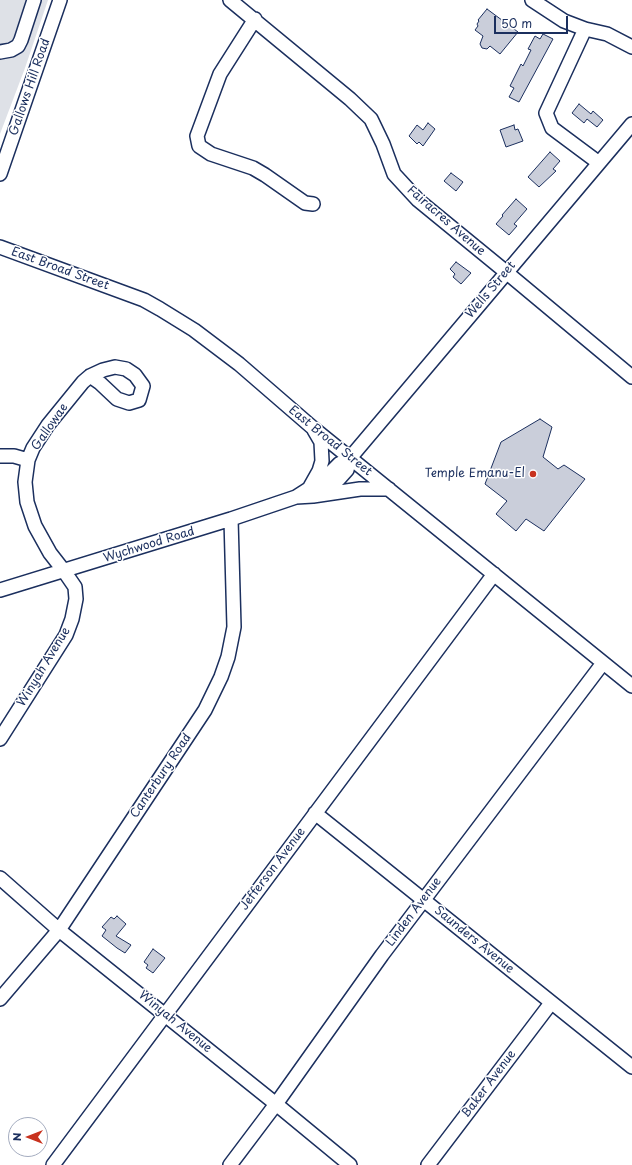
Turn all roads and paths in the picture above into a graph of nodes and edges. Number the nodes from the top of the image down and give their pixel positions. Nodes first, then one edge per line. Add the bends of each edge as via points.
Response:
1 (34, 0) edge
2 (60, 0) edge
3 (230, 0) edge
4 (532, 0) edge
5 (255, 19) junction
6 (585, 29) junction
7 (632, 46) edge
8 (0, 52) edge
9 (632, 124) edge
10 (599, 163) junction
11 (0, 174) edge
12 (313, 204) dead end
13 (0, 247) edge
14 (506, 272) junction
15 (90, 376) dead end
16 (632, 377) edge
17 (313, 428) junction
18 (0, 456) edge
19 (350, 458) junction
20 (28, 460) junction
21 (389, 489) junction
22 (311, 491) junction
23 (231, 519) junction
24 (64, 570) junction
25 (494, 574) junction
26 (0, 590) edge
27 (603, 663) junction
28 (632, 686) edge
29 (0, 739) edge
30 (315, 813) junction
31 (0, 878) edge
32 (424, 900) junction
33 (59, 930) junction
34 (0, 999) edge
35 (551, 1003) junction
36 (165, 1015) junction
37 (632, 1067) edge
38 (276, 1104) junction
39 (53, 1165) edge
40 (230, 1165) edge
41 (350, 1165) edge
42 (428, 1165) edge

1 - 8 street via 18,46
2 - 11 street, Gallows Hill Road
3 - 5 street, Fairacres Avenue
4 - 6 street via 564,21
5 - 12 street via 220,74 197,136 199,146 211,154 265,174 305,203
5 - 14 street, Fairacres Avenue via 371,119 394,174 418,200
6 - 7 street via 607,34
6 - 10 street via 546,113 552,128
9 - 10 street, Wells Street
10 - 14 street, Wells Street
13 - 17 street, East Broad Street via 126,292 160,309 194,330 239,364
14 - 16 street, Fairacres Avenue
14 - 19 street, Wells Street
15 - 20 street, Gallowae via 48,425
17 - 19 street, East Broad Street
17 - 22 street, Wychwood Road via 320,442 322,460
18 - 20 street
19 - 21 street, East Broad Street
19 - 22 street, Wychwood Road via 339,464
20 - 24 street, Gallowae via 25,482 27,502 35,526 50,553
21 - 22 street, Wychwood Road
21 - 25 street, East Broad Street
22 - 23 street, Wychwood Road
23 - 24 street, Wychwood Road
23 - 33 street, Canterbury Road via 234,626 221,677 205,710
24 - 26 street, Wychwood Road
24 - 29 street, Winyah Avenue via 75,587 76,599 66,635
25 - 27 street, East Broad Street
25 - 30 street, Jefferson Avenue
27 - 28 street, East Broad Street
27 - 32 street, Linden Avenue
30 - 32 street, Saunders Avenue
30 - 36 street, Jefferson Avenue
31 - 33 street, Winyah Avenue
32 - 35 street, Saunders Avenue
32 - 38 street, Linden Avenue
33 - 34 street, Canterbury Road
33 - 36 street, Winyah Avenue
35 - 37 street, Saunders Avenue
35 - 42 street, Baker Avenue
36 - 38 street, Winyah Avenue
36 - 39 street, Jefferson Avenue
38 - 40 street, Linden Avenue
38 - 41 street, Winyah Avenue

